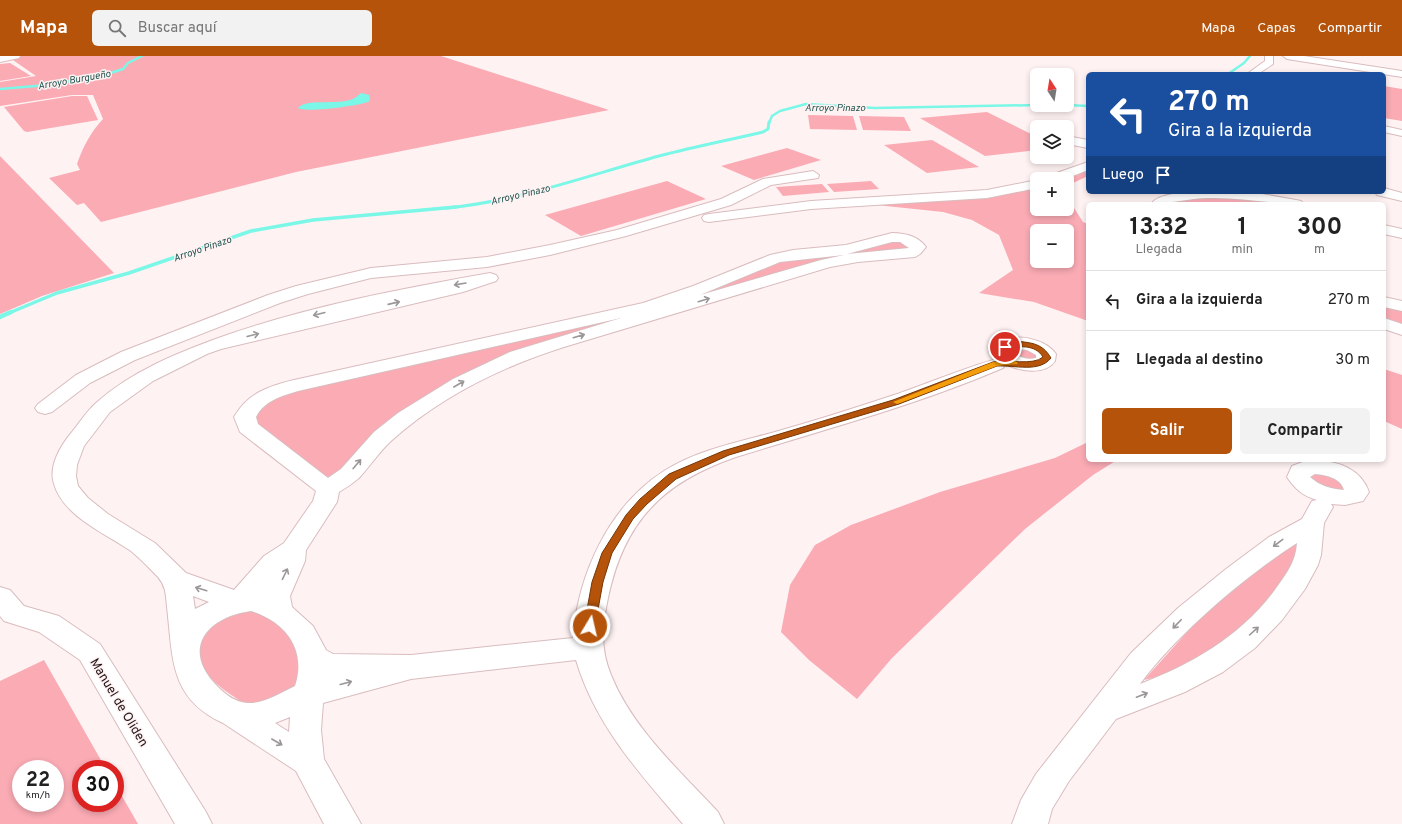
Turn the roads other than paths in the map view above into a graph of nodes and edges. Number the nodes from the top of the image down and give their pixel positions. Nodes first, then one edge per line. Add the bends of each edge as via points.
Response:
1 (16, 56) edge
2 (1269, 56) edge
3 (1287, 56) edge
4 (0, 59) edge
5 (1256, 72) edge
6 (1402, 74) edge
7 (1386, 129) edge
8 (1402, 133) edge
9 (1074, 136) edge
10 (1086, 136) edge
11 (1074, 138) edge
12 (1086, 143) edge
13 (1086, 167) edge
14 (1072, 172) edge
15 (813, 175) dead end
16 (1386, 182) edge
17 (1030, 186) edge
18 (1402, 186) edge
19 (1386, 188) edge
20 (1402, 192) edge
21 (1386, 193) edge
22 (1212, 194) edge
23 (1212, 194) edge
24 (1402, 197) edge
25 (1164, 202) edge
26 (1283, 202) edge
27 (1386, 230) edge
28 (1402, 234) edge
29 (522, 270) dead end
30 (353, 277) junction
31 (496, 277) dead end
32 (334, 281) junction
33 (1386, 302) edge
34 (369, 305) junction
35 (1402, 306) edge
36 (350, 309) junction
37 (652, 310) junction
38 (1386, 324) edge
39 (1402, 330) edge
40 (1006, 360) dead end
41 (45, 408) dead end
42 (328, 489) junction
43 (293, 549) junction
44 (177, 580) junction
45 (0, 597) edge
46 (239, 602) junction
47 (280, 611) junction
48 (186, 644) junction
49 (587, 648) junction
50 (313, 657) junction
51 (411, 667) junction
52 (308, 694) junction
53 (1106, 709) junction
54 (233, 714) junction
55 (308, 762) junction
56 (194, 824) edge
57 (343, 824) edge
58 (706, 824) edge
59 (1030, 824) edge

1 - 4 street
2 - 5 street via 1268,65
3 - 6 street
7 - 8 street
9 - 10 street
11 - 12 street
13 - 14 street
15 - 30 street via 764,184 726,202 622,233 550,250 487,262 387,271
16 - 18 street
17 - 29 street via 981,195 838,202 732,214 653,231
19 - 20 street
21 - 24 street
22 - 26 street
23 - 25 street via 1183,196
27 - 28 street
30 - 32 street
30 - 34 street
31 - 34 street via 450,290
32 - 36 street
32 - 41 street via 274,299 128,356 83,379
33 - 35 street
34 - 36 street
36 - 44 street via 252,331 152,375 111,402 85,426 77,438 65,467 66,486 83,508 143,547
37 -> 37 street via 827,263 858,257 909,254 918,247 904,239 891,237 846,250 785,256 764,262
42 -> 37 street via 349,474 382,437 460,383 517,356
37 - 42 street via 294,386 253,403 245,417 248,427
38 - 39 street
40 - 49 street via 896,402 726,453 673,476 649,496 630,517 607,553 594,602
42 - 43 street via 325,502
43 - 46 street via 273,562 252,590
47 -> 43 street via 276,596 292,561
46 -> 44 street
44 - 48 street
45 - 56 street, Manuel de Oliden via 14,614 49,624 90,652
46 - 47 street via 267,604
46 - 48 street via 223,606 205,616 194,626
47 - 50 street via 294,622 305,637
48 - 54 street via 191,674 201,691
49 - 51 street
49 - 58 street via 610,705 624,729
50 - 51 street via 333,666
50 - 52 street via 314,670
52 -> 51 street
52 - 54 street via 271,712 246,716
52 - 55 street via 305,730
53 -> 53 street via 1195,673 1218,660 1261,625 1291,592 1307,563 1320,504 1288,536 1181,620 1130,674
53 - 59 street via 1064,761 1045,790
54 -> 55 street
55 - 57 street

